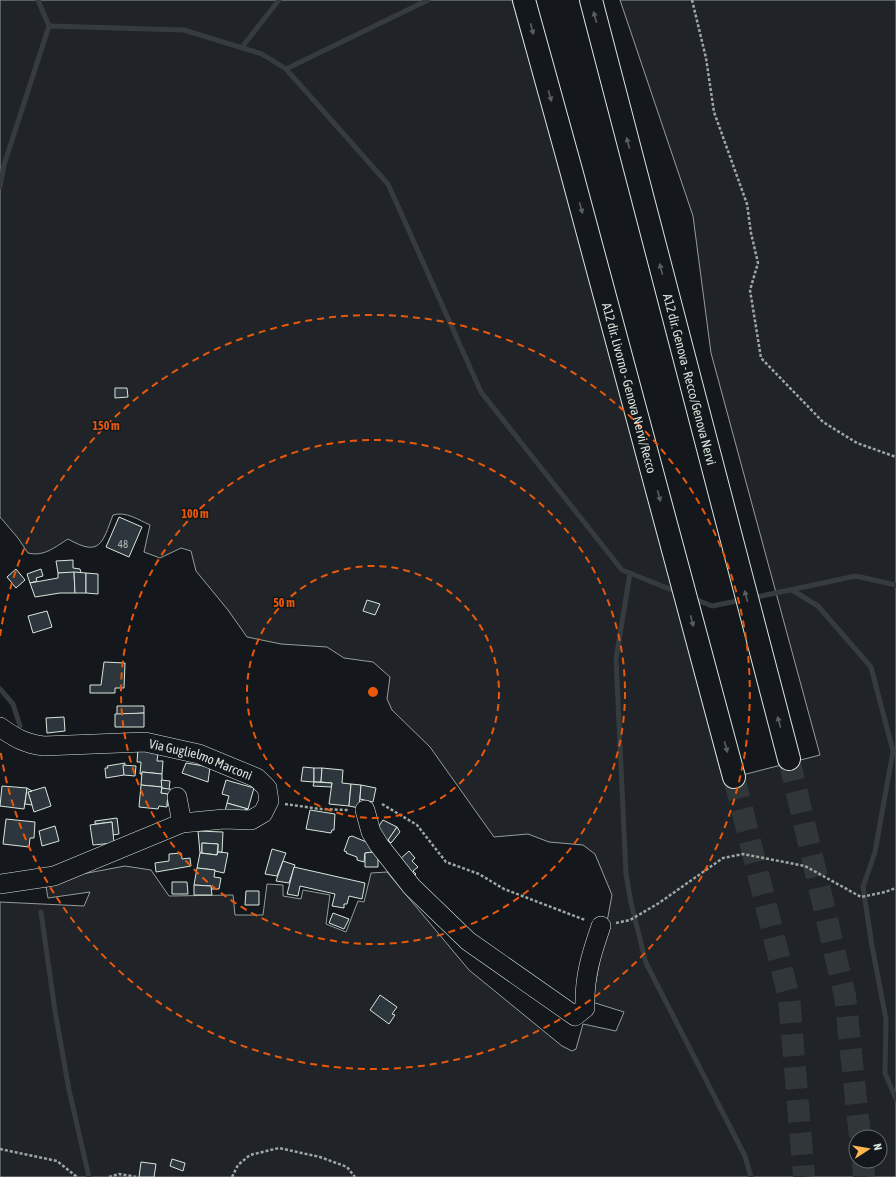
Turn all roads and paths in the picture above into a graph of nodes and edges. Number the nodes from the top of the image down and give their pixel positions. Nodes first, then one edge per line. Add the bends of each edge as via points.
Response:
1 (524, 0) edge
2 (591, 0) edge
3 (692, 0) edge
4 (896, 457) edge
5 (0, 727) edge
6 (789, 759) tunnel mouth
7 (734, 776) tunnel mouth
8 (178, 797) dead end
9 (269, 801) junction
10 (365, 810) junction
11 (182, 823) junction
12 (0, 884) edge
13 (896, 888) edge
14 (601, 926) junction
15 (0, 1149) edge
16 (77, 1177) edge
17 (109, 1177) edge
18 (137, 1177) edge
19 (232, 1177) edge
20 (355, 1177) edge

1 -> 7 highway, A12 dir. Livorno - Genova Nervi/Recco
6 -> 2 highway, A12 dir. Genova - Recco/Genova Nervi
3 - 4 path via 706,58 714,112 747,204 750,233 758,263 750,290 761,358 823,422 857,443
5 - 9 street, Via Guglielmo Marconi via 17,740 30,745 145,742 199,754 257,778 267,788
8 - 11 street
9 - 10 path via 320,809
9 - 11 street via 263,813 250,820 224,819
10 - 14 path via 382,804 417,825 446,862 478,874 504,889
10 - 14 street via 371,832 412,887 468,941 575,1016 585,1008 584,985
11 - 12 street via 54,876
13 - 14 path via 861,897 805,866 743,854 723,858 630,920
15 - 16 path via 57,1161
17 - 18 path via 119,1174
19 - 20 path via 238,1165 250,1155 279,1148 327,1159 347,1167

